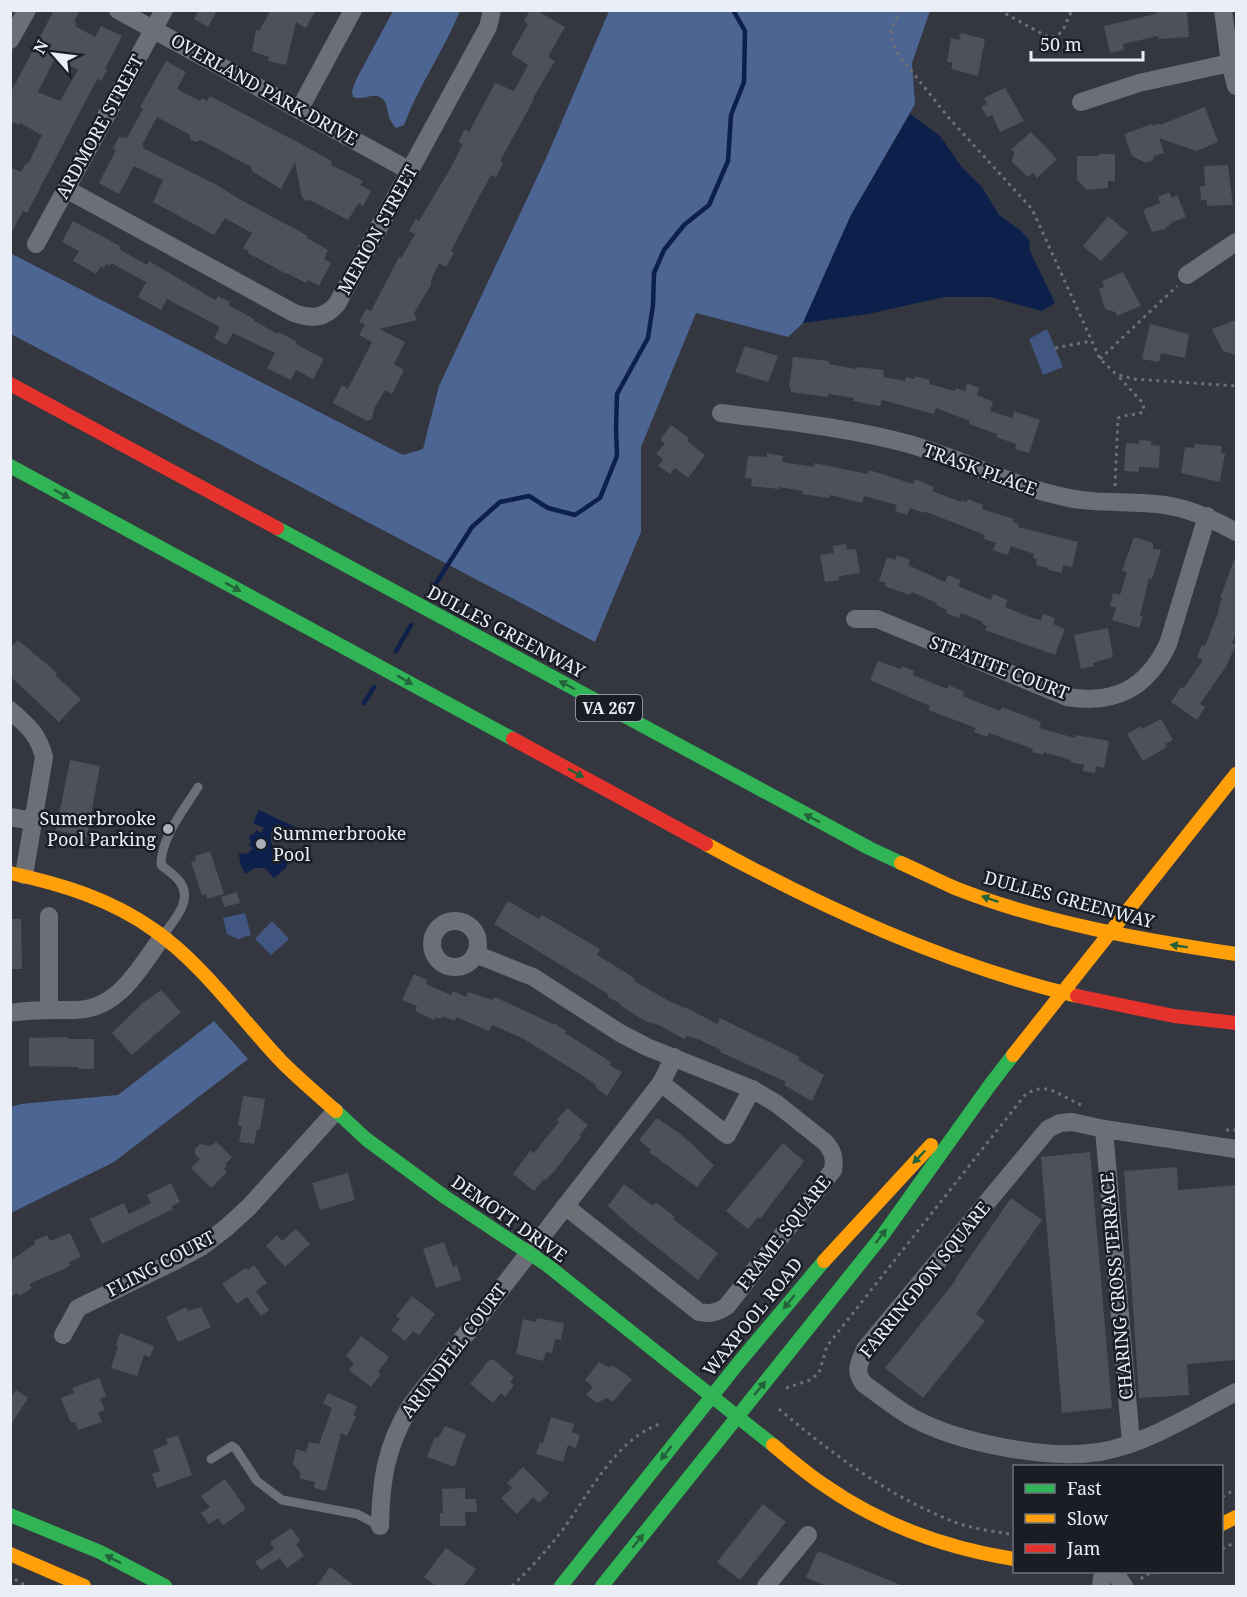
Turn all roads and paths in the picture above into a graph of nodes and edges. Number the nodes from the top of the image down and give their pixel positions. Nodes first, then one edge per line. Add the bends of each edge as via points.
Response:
1 (27, 10) edge
2 (118, 10) edge
3 (164, 10) edge
4 (353, 10) edge
5 (492, 10) edge
6 (900, 10) edge
7 (999, 10) edge
8 (1072, 10) edge
9 (1223, 10) edge
10 (154, 30) junction
11 (10, 40) edge
12 (1230, 63) junction
13 (1236, 86) edge
14 (1082, 102) dead end
15 (299, 110) junction
16 (410, 171) junction
17 (66, 189) junction
18 (1236, 242) edge
19 (36, 244) dead end
20 (1187, 275) joint
21 (1091, 341) junction
22 (1055, 348) dead end
23 (1100, 359) junction
24 (1116, 374) junction
25 (10, 384) edge
26 (1236, 386) edge
27 (721, 412) dead end
28 (10, 466) edge
29 (1114, 502) junction
30 (1207, 516) junction
31 (1236, 532) edge
32 (855, 619) dead end
33 (10, 710) edge
34 (1236, 774) edge
35 (198, 788) dead end
36 (10, 817) edge
37 (34, 821) junction
38 (17, 874) edge
39 (49, 916) dead end
40 (163, 936) junction
41 (475, 954) dead end
42 (1236, 954) edge
43 (49, 1009) junction
44 (10, 1013) edge
45 (1236, 1023) edge
46 (674, 1057) junction
47 (662, 1083) junction
48 (990, 1085) junction
49 (752, 1089) junction
50 (335, 1112) junction
51 (1104, 1129) junction
52 (1236, 1149) edge
53 (565, 1206) junction
54 (530, 1252) junction
55 (63, 1335) dead end
56 (1236, 1392) edge
57 (712, 1396) junction
58 (779, 1409) dead end
59 (738, 1416) junction
60 (668, 1422) dead end
61 (1131, 1442) junction
62 (210, 1460) dead end
63 (10, 1515) edge
64 (380, 1526) joint
65 (808, 1535) dead end
66 (1013, 1535) edge
67 (10, 1554) edge
68 (1013, 1559) edge
69 (1115, 1573) edge
70 (1153, 1573) edge
71 (10, 1577) edge
72 (1141, 1579) dead end
73 (771, 1585) edge
74 (26, 1587) edge
75 (84, 1587) edge
76 (165, 1587) edge
77 (512, 1587) edge
78 (561, 1587) edge
79 (602, 1587) edge
80 (1124, 1587) edge

1 - 11 street
2 - 10 street, OVERLAND PARK DRIVE
3 - 10 street, ARDMORE STREET
4 - 15 street
5 - 16 street, MERION STREET via 488,27
6 - 21 path via 891,31 898,54 948,117 1032,209
7 - 8 path via 1046,36 1056,37
9 - 12 street
10 - 15 street, OVERLAND PARK DRIVE
10 - 17 street, ARDMORE STREET
12 - 13 street
12 - 14 street via 1139,83
15 - 16 street, OVERLAND PARK DRIVE
16 - 17 street, MERION STREET via 337,304 320,317 309,318
17 - 19 street, ARDMORE STREET
18 - 20 street
20 - 23 path
21 - 22 path
21 - 23 path
23 - 24 path
24 - 26 path
24 - 29 path via 1143,403 1144,411 1118,418
42 -> 25 main road, DULLES GREENWAY / VA 267 via 1167,944 1026,911 956,888 869,848
27 - 29 street, TRASK PLACE via 906,443 1032,489 1063,497
28 -> 45 main road via 844,915 972,966 1062,993 1176,1016
29 - 30 street, TRASK PLACE via 1163,505
30 - 31 street, TRASK PLACE
30 - 32 street, STEATITE COURT via 1168,644 1149,674 1120,694 1102,699 1067,697 877,620
33 - 37 street via 41,743 44,757
34 - 48 main road, WAXPOOL ROAD
35 - 40 lane via 161,853 161,865 180,882 184,893 184,905
36 - 37 street
37 - 38 street
38 - 40 main road, DEMOTT DRIVE via 84,892
39 - 43 street
40 - 43 street via 110,1000 85,1009
40 - 50 main road, DEMOTT DRIVE
41 - 46 street, FRAME SQUARE via 533,976 620,1033
43 - 44 street
46 - 47 street, ARUNDELL COURT
46 - 49 street, FRAME SQUARE
47 - 49 street via 727,1135
47 - 53 street, ARUNDELL COURT
48 -> 57 main road, WAXPOOL ROAD via 822,1261
59 -> 48 main road, WAXPOOL ROAD via 882,1236
49 - 53 street, FRAME SQUARE via 825,1142 834,1160 833,1170 719,1312 699,1311
50 - 54 main road, DEMOTT DRIVE via 405,1169
50 - 55 street, FLING COURT via 226,1228 201,1247 78,1308
51 - 52 street, FARRINGDON SQUARE
51 - 61 street, CHARING CROSS TERRACE
51 - 61 street, FARRINGDON SQUARE via 1072,1122 1048,1129 865,1349 857,1366 864,1384 911,1418 965,1439 1065,1454 1100,1452
53 - 54 street, ARUNDELL COURT
54 - 57 main road, DEMOTT DRIVE
54 - 64 street, ARUNDELL COURT via 400,1423 385,1462
56 - 61 street, FARRINGDON SQUARE
57 - 59 main road, DEMOTT DRIVE
57 -> 78 main road, WAXPOOL ROAD
58 - 66 path via 875,1482 953,1521
59 - 68 main road, DEMOTT DRIVE via 822,1484 887,1523 957,1549
79 -> 59 main road, WAXPOOL ROAD
60 - 77 path via 638,1436 613,1460 550,1545
62 - 64 lane via 232,1446 257,1481 282,1500 357,1514
76 -> 63 main road via 100,1552
65 - 73 street
67 - 75 main road
69 - 80 street
70 - 72 path
71 - 74 path

